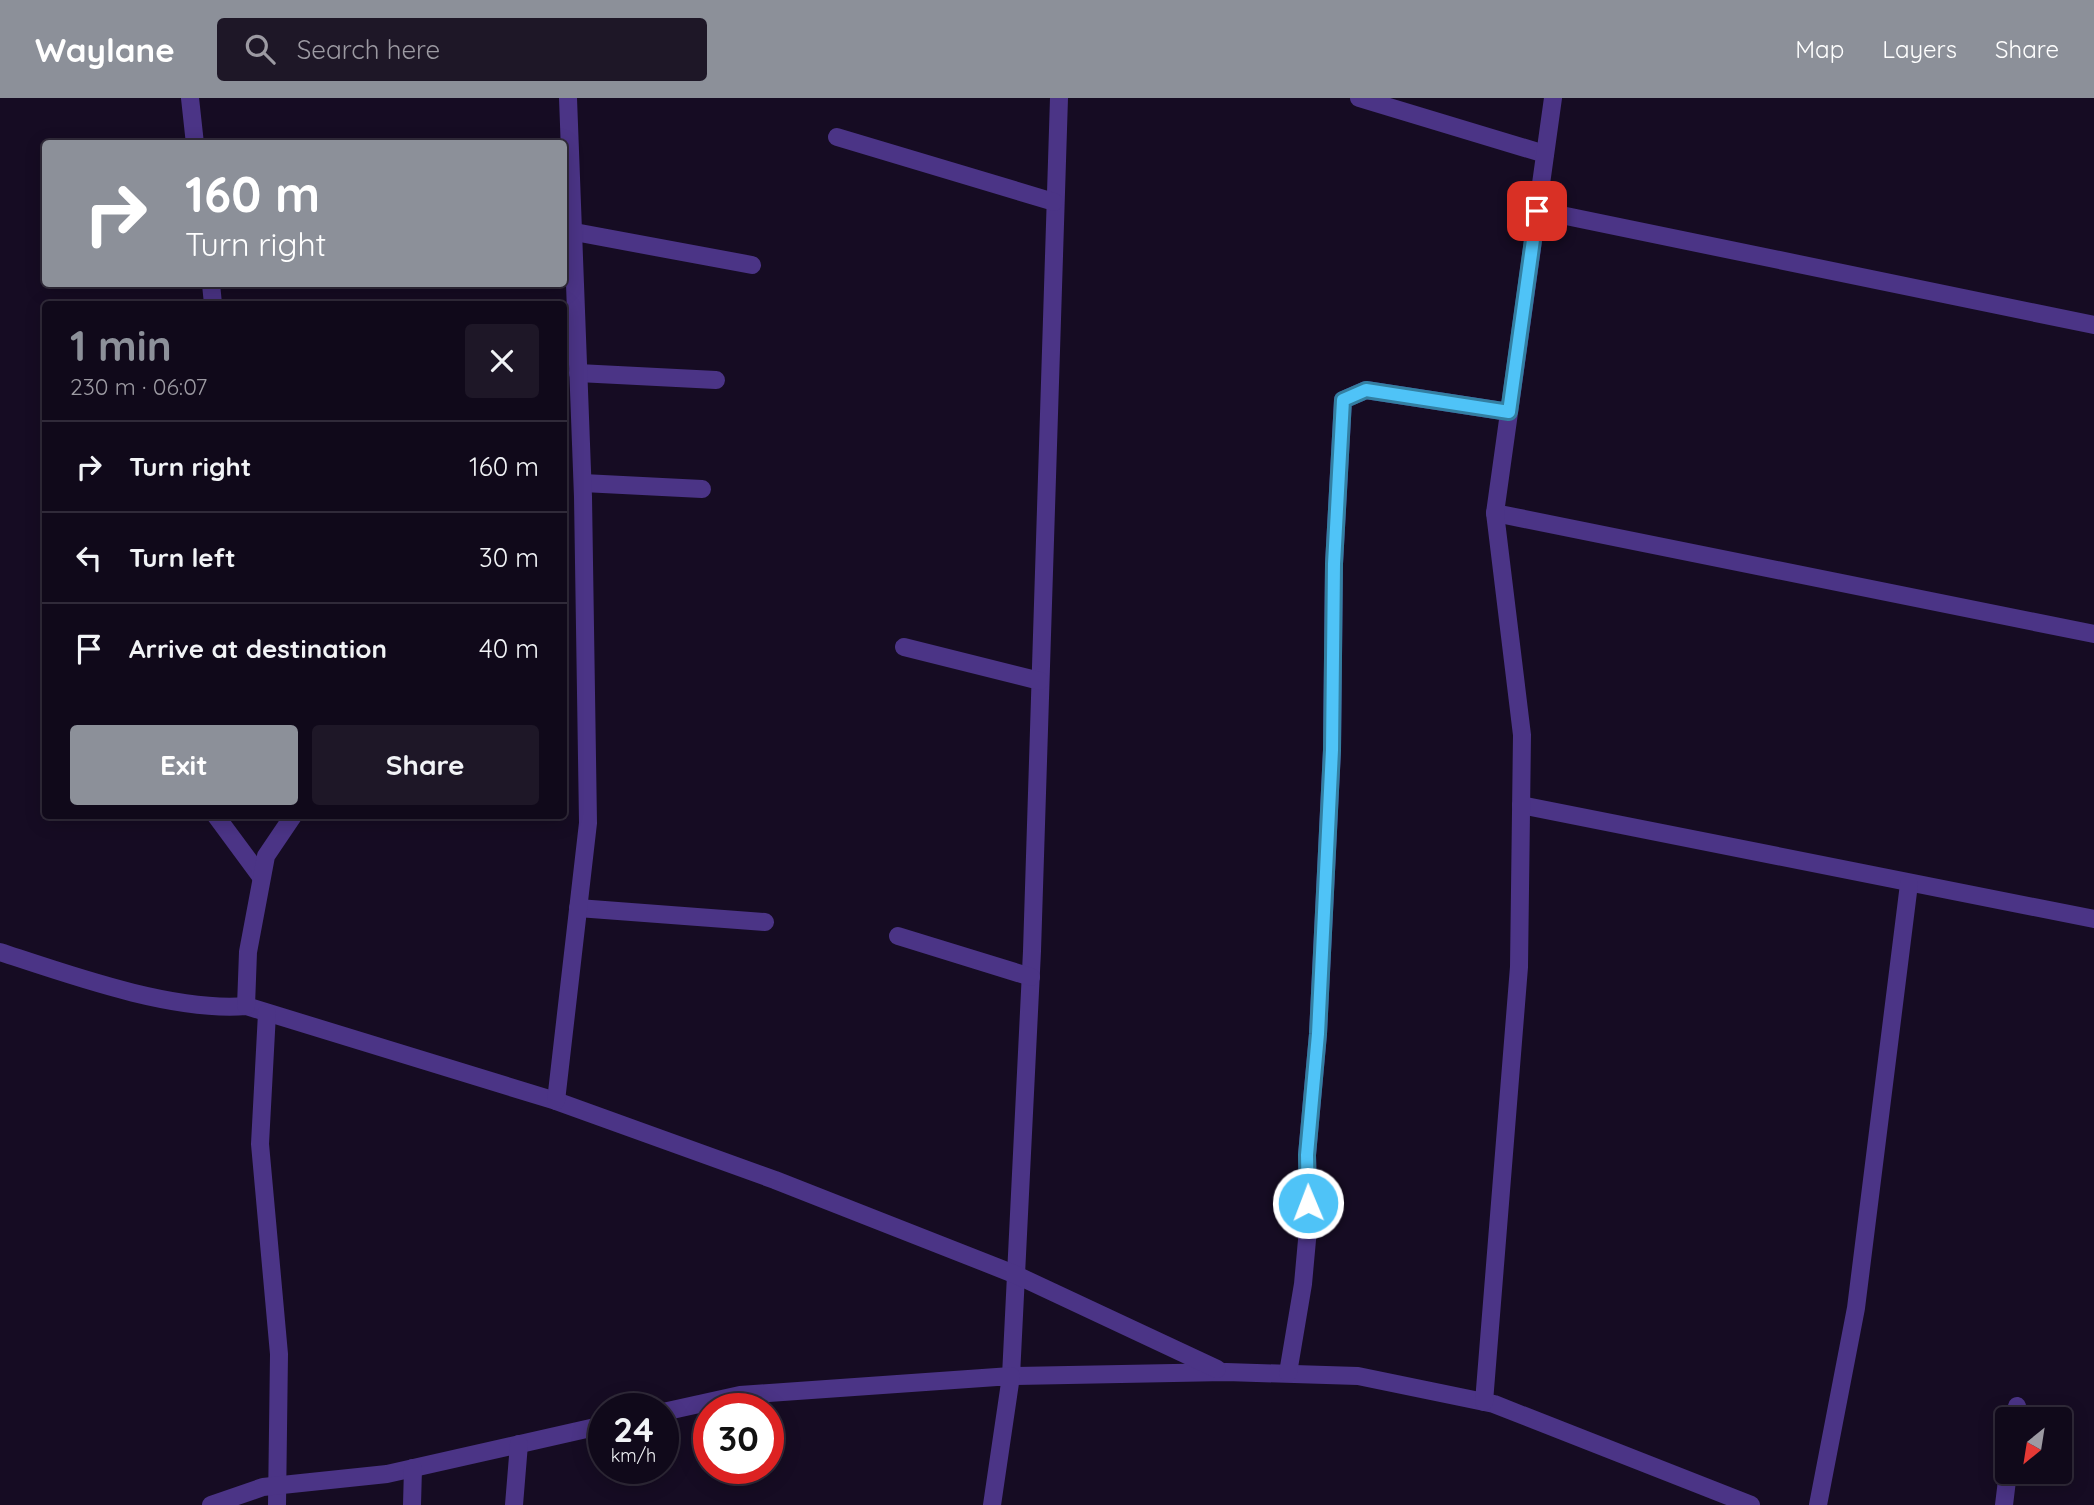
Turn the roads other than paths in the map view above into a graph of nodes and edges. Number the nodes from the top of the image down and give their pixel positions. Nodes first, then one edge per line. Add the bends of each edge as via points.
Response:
1 (190, 98) edge
2 (568, 98) edge
3 (1059, 98) edge
4 (1359, 98) edge
5 (1553, 98) edge
6 (837, 137) dead end
7 (195, 140) edge
8 (1545, 154) junction
9 (1054, 202) junction
10 (1537, 211) junction
11 (568, 230) edge
12 (752, 265) dead end
13 (2094, 326) edge
14 (578, 373) junction
15 (716, 380) dead end
16 (1509, 412) junction
17 (583, 483) junction
18 (702, 489) dead end
19 (1495, 513) junction
20 (2094, 634) edge
21 (904, 647) dead end
22 (1040, 681) junction
23 (1521, 805) junction
24 (218, 819) edge
25 (291, 819) edge
26 (261, 877) junction
27 (1909, 884) junction
28 (578, 908) junction
29 (2094, 919) edge
30 (765, 922) dead end
31 (898, 936) dead end
32 (0, 953) edge
33 (1031, 977) junction
34 (246, 1006) junction
35 (267, 1013) junction
36 (556, 1101) junction
37 (1014, 1274) junction
38 (1222, 1372) junction
39 (1288, 1373) junction
40 (1011, 1376) junction
41 (1484, 1402) junction
42 (679, 1408) edge
43 (588, 1429) edge
44 (519, 1444) junction
45 (413, 1468) junction
46 (2007, 1484) edge
47 (277, 1486) junction
48 (211, 1505) edge
49 (276, 1505) edge
50 (412, 1505) edge
51 (514, 1505) edge
52 (992, 1505) edge
53 (1751, 1505) edge
54 (1818, 1505) edge
55 (2004, 1505) edge

1 - 7 street
2 - 11 street
3 - 9 street
4 - 8 street
5 - 8 street
6 - 9 street
8 - 10 street
9 - 22 street
10 - 13 street
10 - 16 street
11 - 12 street
11 - 14 street
14 - 15 street
14 - 17 street
16 - 19 street
16 - 39 street via 1366,390 1343,400 1334,564 1332,750 1318,1034 1307,1155 1309,1218
17 - 18 street
17 - 28 street via 588,823
19 - 20 street
19 - 23 street via 1521,734
21 - 22 street
22 - 33 street
23 - 27 street
23 - 41 street via 1519,967
24 - 26 street
25 - 26 street via 266,856
26 - 34 street via 248,952
27 - 29 street
27 - 54 street via 1856,1308
28 - 30 street
28 - 36 street
31 - 33 street
32 - 34 street via 163,999
33 - 37 street
34 - 35 street
35 - 36 street
35 - 47 street via 260,1143 279,1354
36 - 37 street
37 - 38 street
37 - 40 street
38 - 39 street
38 - 40 street
39 - 41 street via 1358,1376
40 - 42 street via 740,1395
40 - 52 street
41 - 53 street
43 - 44 street
44 - 45 street
44 - 51 street
45 - 47 street
45 - 50 street
46 - 55 street
47 - 48 street
47 - 49 street

